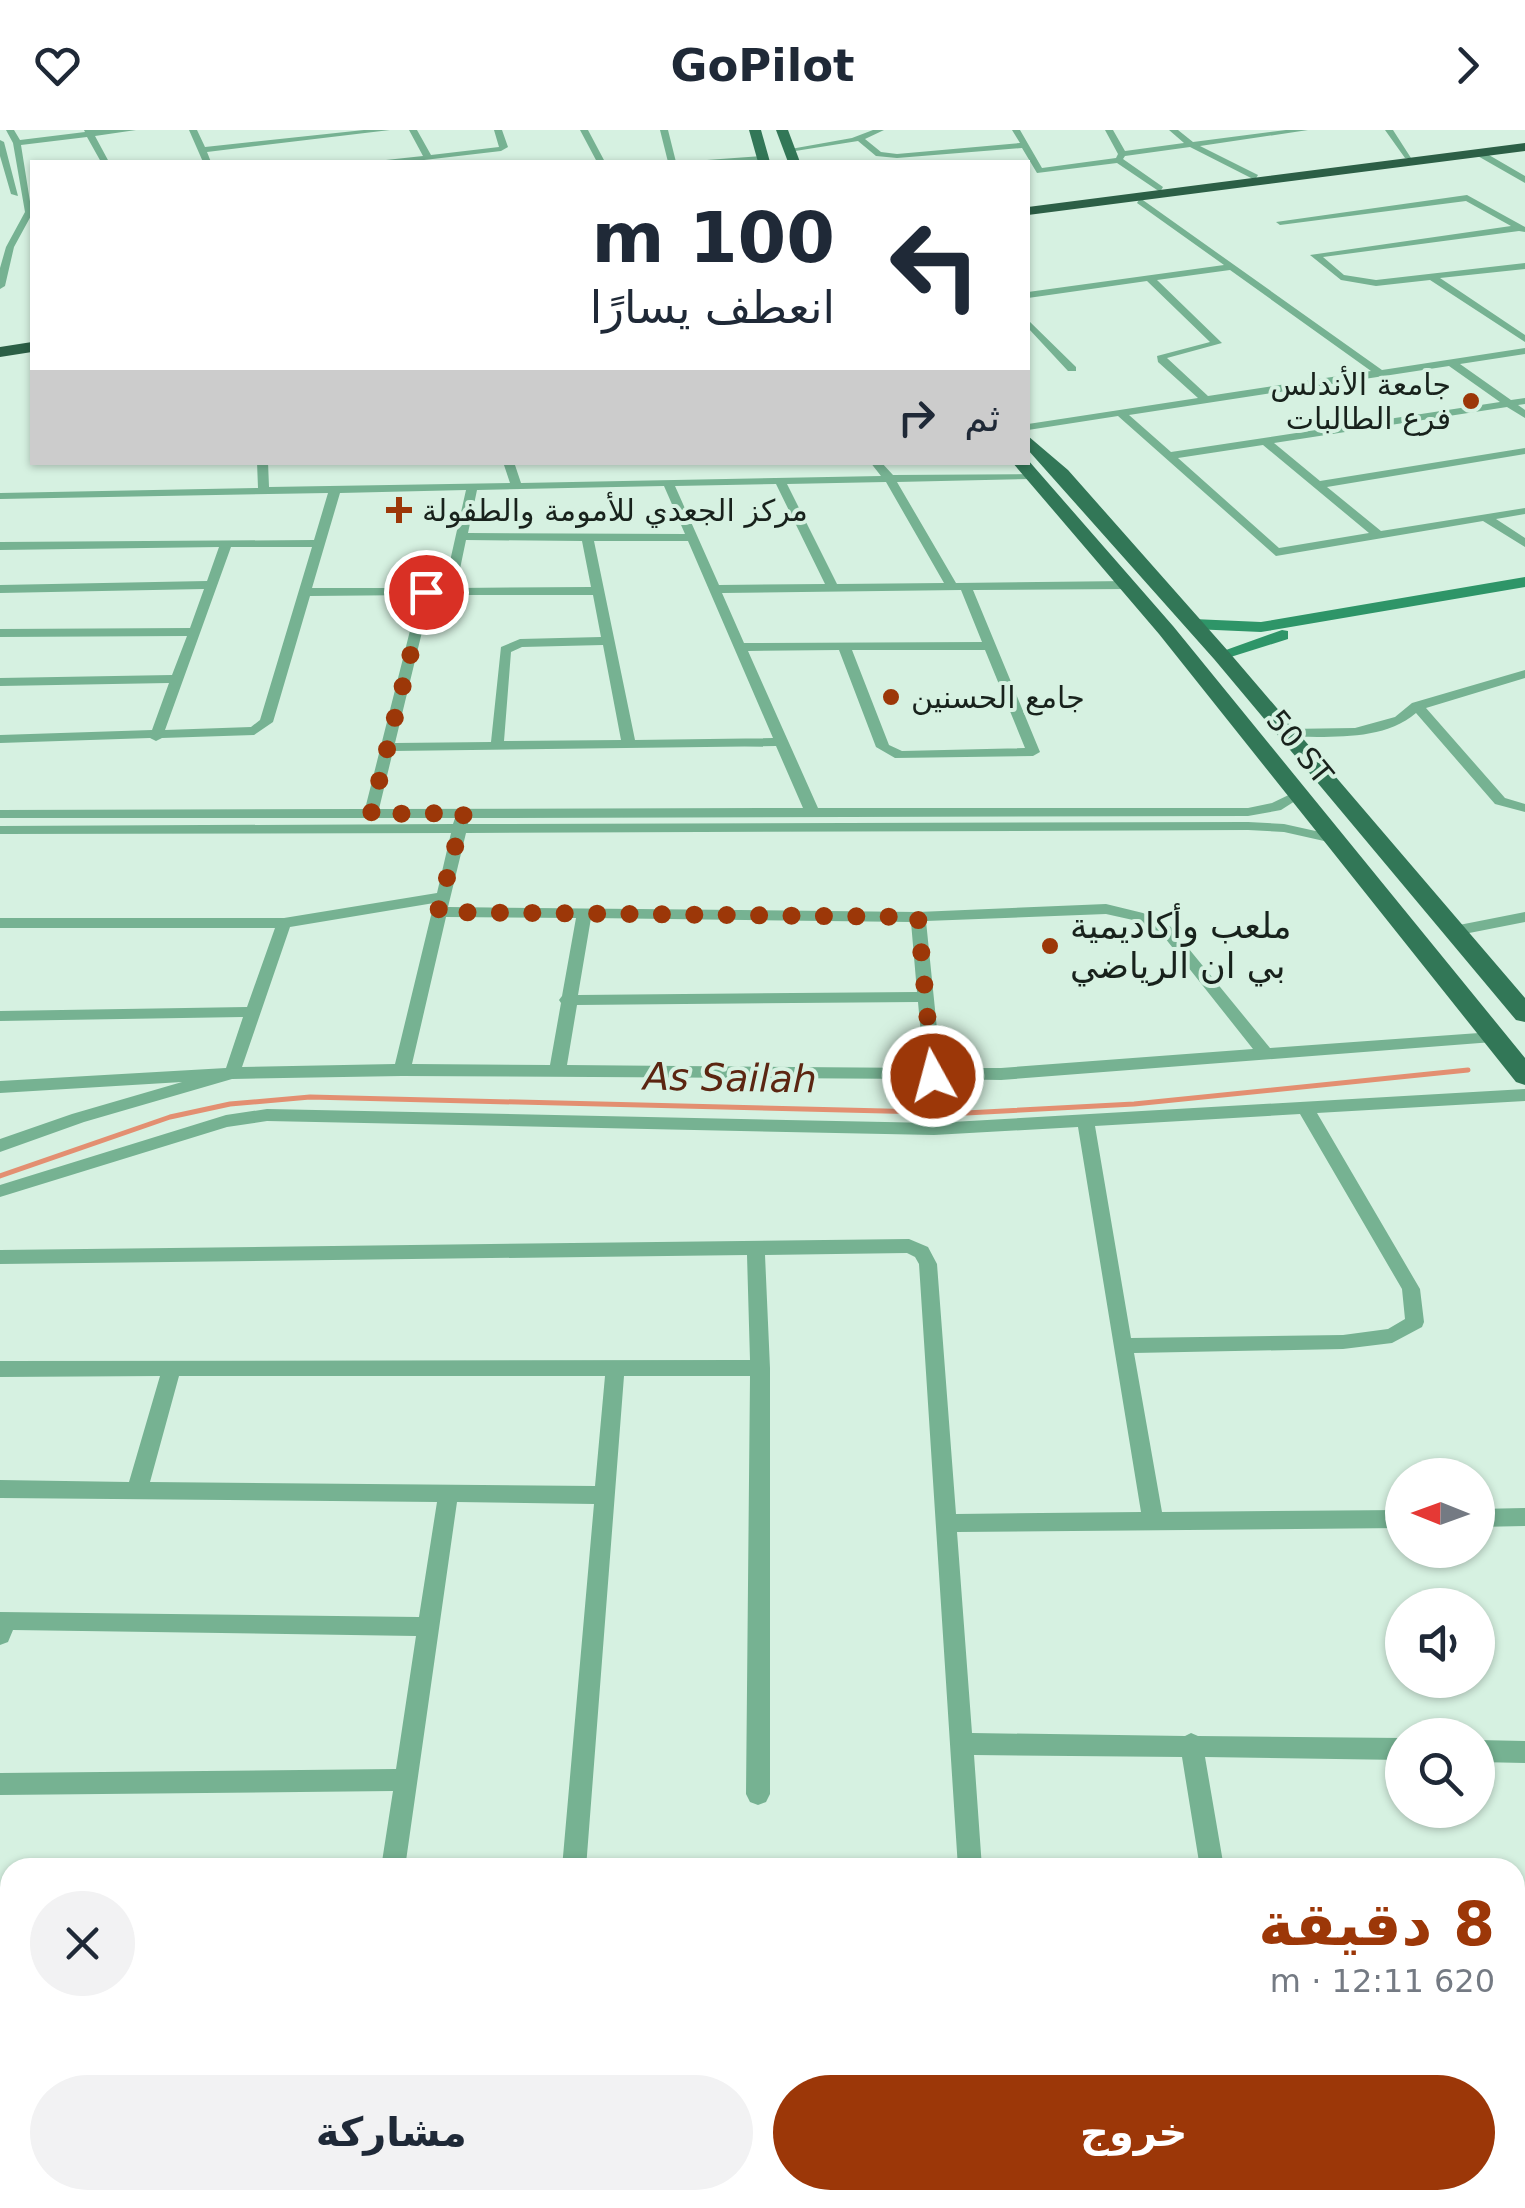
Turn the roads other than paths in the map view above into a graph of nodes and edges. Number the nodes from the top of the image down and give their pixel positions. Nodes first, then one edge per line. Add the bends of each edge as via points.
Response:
1 (10, 130) edge
2 (132, 130) edge
3 (193, 130) edge
4 (386, 130) edge
5 (413, 130) edge
6 (498, 130) edge
7 (584, 130) edge
8 (664, 130) edge
9 (755, 130) edge
10 (765, 130) edge
11 (773, 130) edge
12 (782, 130) edge
13 (1016, 130) edge
14 (1109, 130) edge
15 (1173, 130) edge
16 (1304, 130) edge
17 (1389, 130) edge
18 (874, 131) edge
19 (89, 132) edge
20 (858, 138) junction
21 (0, 142) edge
22 (17, 143) junction
23 (1525, 143) edge
24 (1025, 144) junction
25 (1192, 145) junction
26 (202, 150) junction
27 (1479, 152) junction
28 (1408, 156) junction
29 (1120, 157) junction
30 (428, 158) junction
31 (789, 158) edge
32 (104, 160) edge
33 (206, 160) edge
34 (407, 160) edge
35 (601, 160) edge
36 (672, 160) edge
37 (767, 160) edge
38 (767, 160) edge
39 (1040, 171) junction
40 (1030, 172) edge
41 (1287, 176) junction
42 (1255, 177) junction
43 (1525, 180) edge
44 (1160, 189) junction
45 (1179, 193) junction
46 (1140, 200) junction
47 (1030, 210) edge
48 (1030, 210) edge
49 (1030, 210) edge
50 (1280, 222) dead end
51 (1522, 229) edge
52 (6, 245) edge
53 (1232, 267) junction
54 (1522, 269) edge
55 (1432, 277) junction
56 (1150, 278) junction
57 (0, 286) edge
58 (1030, 294) edge
59 (1030, 325) edge
60 (1525, 338) edge
61 (30, 344) edge
62 (0, 348) edge
63 (1525, 350) edge
64 (1451, 362) junction
65 (1072, 369) dead end
66 (1380, 373) junction
67 (1206, 400) junction
68 (1525, 401) edge
69 (1509, 404) junction
70 (1122, 414) junction
71 (1525, 415) edge
72 (1030, 427) edge
73 (1266, 442) junction
74 (1030, 443) edge
75 (1525, 451) edge
76 (1170, 456) junction
77 (262, 465) edge
78 (509, 465) edge
79 (878, 465) edge
80 (1026, 469) edge
81 (890, 479) junction
82 (780, 481) junction
83 (668, 483) junction
84 (1319, 485) junction
85 (517, 486) junction
86 (472, 487) junction
87 (335, 490) junction
88 (264, 491) junction
89 (0, 496) edge
90 (1525, 511) edge
91 (1484, 517) junction
92 (1378, 534) junction
93 (461, 536) junction
94 (586, 536) junction
95 (692, 538) junction
96 (1525, 542) edge
97 (227, 543) junction
98 (319, 543) junction
99 (0, 546) edge
100 (1525, 582) edge
101 (212, 585) junction
102 (1128, 585) junction
103 (958, 586) junction
104 (714, 589) junction
105 (834, 590) junction
106 (2, 592) edge
107 (304, 592) junction
108 (426, 592) junction
109 (449, 592) junction
110 (596, 592) junction
111 (1525, 592) edge
112 (1193, 624) junction
113 (1166, 630) junction
114 (0, 632) edge
115 (195, 632) junction
116 (607, 641) junction
117 (844, 646) junction
118 (990, 646) junction
119 (740, 647) junction
120 (1221, 655) junction
121 (1525, 674) edge
122 (178, 679) junction
123 (0, 682) edge
124 (1417, 706) junction
125 (1287, 733) junction
126 (156, 736) junction
127 (0, 739) edge
128 (781, 742) junction
129 (630, 744) junction
130 (497, 746) junction
131 (388, 747) junction
132 (1299, 794) junction
133 (1525, 808) edge
134 (0, 814) edge
135 (371, 814) junction
136 (813, 814) junction
137 (462, 820) junction
138 (966, 820) junction
139 (0, 830) edge
140 (1333, 839) junction
141 (440, 904) junction
142 (584, 914) junction
143 (918, 917) junction
144 (1525, 917) edge
145 (0, 923) edge
146 (284, 923) junction
147 (1454, 931) junction
148 (924, 997) junction
149 (567, 1000) junction
150 (252, 1012) junction
151 (1525, 1014) edge
152 (0, 1016) edge
153 (1493, 1036) junction
154 (1266, 1054) junction
155 (402, 1070) junction
156 (232, 1073) junction
157 (557, 1073) junction
158 (933, 1076) junction
159 (1525, 1076) edge
160 (0, 1087) edge
161 (1525, 1095) edge
162 (1305, 1107) junction
163 (1085, 1120) junction
164 (0, 1146) edge
165 (0, 1191) edge
166 (756, 1248) junction
167 (0, 1258) edge
168 (1123, 1346) junction
169 (172, 1367) junction
170 (760, 1368) junction
171 (0, 1369) edge
172 (615, 1370) junction
173 (0, 1488) edge
174 (137, 1490) junction
175 (604, 1495) junction
176 (448, 1496) junction
177 (1525, 1517) edge
178 (1495, 1518) edge
179 (1385, 1519) edge
180 (948, 1523) junction
181 (1153, 1523) junction
182 (429, 1627) junction
183 (0, 1636) edge
184 (963, 1744) junction
185 (1191, 1744) junction
186 (1385, 1749) edge
187 (1495, 1751) edge
188 (1525, 1752) edge
189 (406, 1780) junction
190 (0, 1784) edge
191 (758, 1794) dead end
192 (394, 1858) edge
193 (575, 1858) edge
194 (969, 1858) edge
195 (1210, 1858) edge

1 - 22 street
2 - 19 street
3 - 26 street
4 - 26 street
5 - 30 street
6 - 30 street via 500,149
7 - 35 street
8 - 36 street
9 - 37 main road
10 - 38 main road
11 - 31 main road
12 - 31 main road
13 - 24 street
14 - 29 street
15 - 25 street
16 - 25 street
17 - 28 street
18 - 20 street
19 - 22 street
19 - 32 street
20 - 24 street via 878,154 898,156
20 - 31 street
21 - 52 street via 18,214
22 - 52 street via 29,212
23 - 27 highway
23 - 28 highway
24 - 39 street
25 - 29 street
25 - 42 street
26 - 33 street
27 - 41 highway
27 - 43 street
28 - 41 highway
29 - 39 street
29 - 44 street
30 - 34 street
39 - 40 street
41 - 42 highway
41 - 45 highway
42 - 44 highway
44 - 47 highway
45 - 46 highway
45 - 48 highway
46 - 49 highway
46 - 53 street
50 - 51 street via 1467,198
51 - 55 street via 1315,255 1356,281
52 - 57 street
53 - 56 street
53 - 66 street
54 - 55 street
55 - 60 street
56 - 58 street
56 - 67 street via 1217,343 1162,356
59 - 65 street
61 - 62 highway
63 - 64 street
64 - 66 street
64 - 69 street
66 - 67 street
67 - 70 street
68 - 69 street
69 - 71 street
69 - 73 street
70 - 72 street
70 - 76 street
73 - 76 street
73 - 84 street
74 - 112 main road, 50 ST
75 - 84 street
76 - 92 street via 1276,552
77 - 88 street
78 - 85 street
79 - 81 street
80 - 81 street
80 - 102 main road, 50 ST
81 - 82 street
81 - 103 street
82 - 83 street
82 - 105 street
83 - 85 street
83 - 95 street
84 - 92 street
85 - 86 street
86 - 87 street
86 - 93 street
87 - 88 street
87 - 98 street
88 - 89 street
90 - 91 street
91 - 92 street
91 - 96 street
93 - 94 street
93 - 109 street
94 - 95 street
94 - 110 street
95 - 104 street
97 - 98 street
97 - 99 street
97 - 101 street
98 - 107 street
100 - 112 street via 1261,627
101 - 106 street
101 - 115 street
102 - 103 street
102 - 113 main road, 50 ST
103 - 105 street
103 - 118 street
104 - 105 street
104 - 119 street
107 - 108 street
107 - 126 street via 266,722 238,735
108 - 109 street
108 - 131 street
109 - 110 street
110 - 116 street
111 - 120 street via 1273,636
112 - 113 main road
112 - 120 main road, 50 ST
113 - 132 main road, 50 ST
114 - 115 street
115 - 122 street
116 - 129 street
116 - 130 street via 520,643 505,650
117 - 118 street
117 - 118 street via 889,752 1033,752
117 - 119 street
119 - 128 street
120 - 125 main road, 50 ST
121 - 124 street
122 - 123 street
122 - 126 street
124 - 125 street via 1400,720 1355,732
124 - 133 street via 1500,800
125 - 147 main road, 50 ST
126 - 127 street
128 - 129 street
128 - 136 street
129 - 130 street
130 - 131 street
131 - 135 street
132 - 138 street via 1248,812
132 - 140 main road, 50 ST
134 - 135 street
135 - 137 street
136 - 137 street
136 - 138 street
137 - 138 street
137 - 139 street
137 - 141 street
138 - 140 street via 1248,826
140 - 153 main road, 50 ST
141 - 142 street
141 - 146 street
141 - 155 street
142 - 143 street
142 - 149 street
143 - 148 street
143 - 154 street via 1106,909 1138,916 1166,930
144 - 147 street
145 - 146 street
146 - 150 street
147 - 151 main road, 50 ST
148 - 149 street
148 - 158 street
149 - 157 street
150 - 152 street
150 - 156 street
153 - 154 street
153 - 159 main road, 50 ST
154 - 158 street
155 - 156 street
155 - 157 street
156 - 160 street
156 - 164 street
157 - 158 street
161 - 162 street
162 - 163 street
162 - 168 street via 1411,1289 1415,1322 1392,1336 1343,1342
163 - 165 street via 934,1129 267,1115 226,1121
163 - 168 street
166 - 167 street
166 - 170 street
166 - 180 street via 909,1246 922,1252
168 - 181 street
169 - 171 street
169 - 172 street
169 - 174 street
170 - 172 street
170 - 191 street
172 - 175 street
173 - 174 street
174 - 176 street
175 - 176 street
175 - 193 street
176 - 182 street
177 - 178 street
179 - 181 street
180 - 181 street
180 - 184 street
182 - 183 street via 5,1620
182 - 189 street
184 - 185 street
184 - 194 street
185 - 186 street
185 - 195 street
187 - 188 street
189 - 190 street
189 - 192 street

